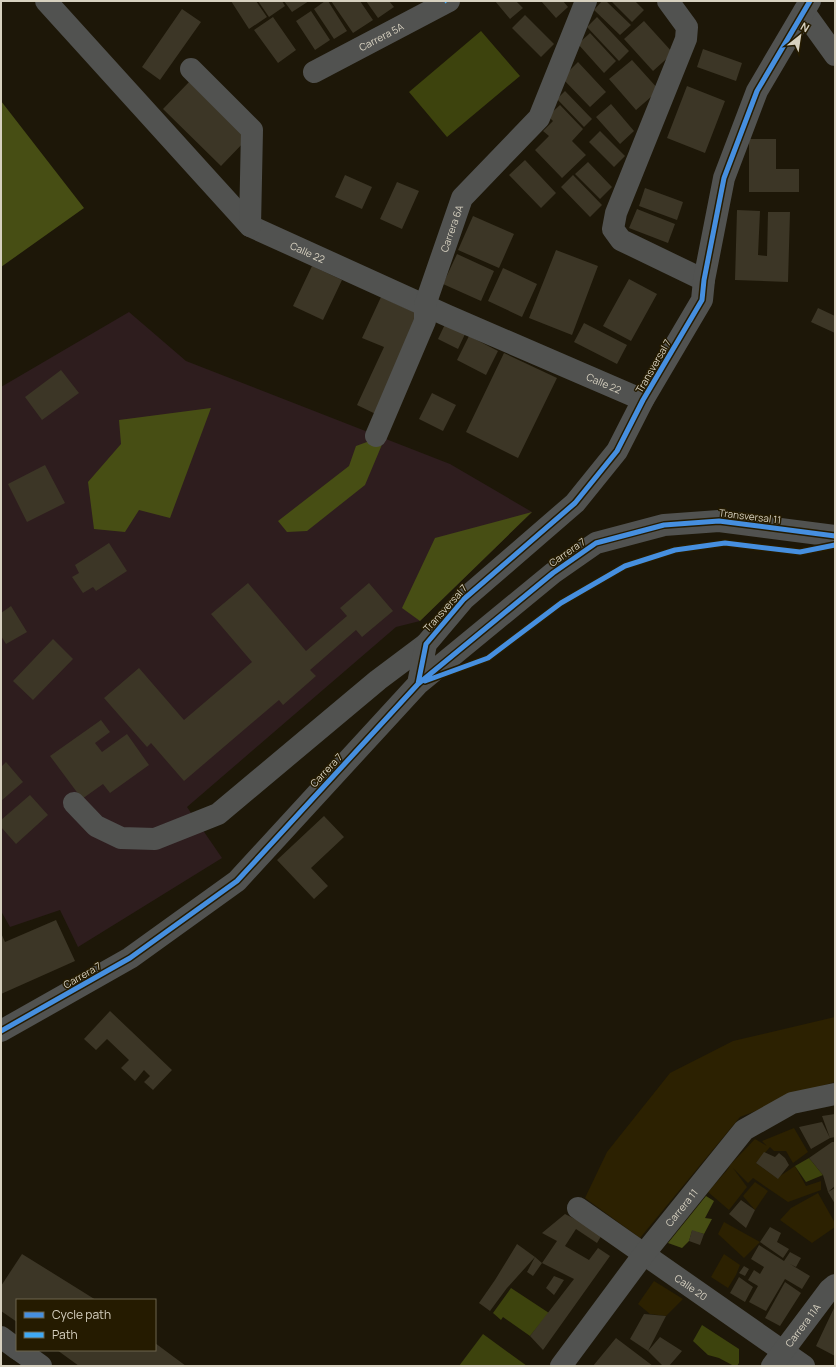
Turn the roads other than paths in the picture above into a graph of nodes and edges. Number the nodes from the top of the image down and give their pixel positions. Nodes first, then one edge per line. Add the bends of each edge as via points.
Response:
1 (46, 1) edge
2 (449, 1) edge
3 (586, 1) edge
4 (668, 1) edge
5 (807, 6) edge
6 (835, 55) edge
7 (191, 69) dead end
8 (314, 72) dead end
9 (250, 226) junction
10 (704, 280) junction
11 (425, 305) junction
12 (643, 400) junction
13 (376, 436) dead end
14 (664, 525) joint
15 (835, 536) edge
16 (426, 644) junction
17 (418, 684) junction
18 (74, 804) dead end
19 (1, 1031) edge
20 (835, 1094) edge
21 (578, 1208) dead end
22 (644, 1254) junction
23 (835, 1286) edge
24 (1, 1337) edge
25 (16, 1348) edge
26 (21, 1351) edge
27 (777, 1359) edge
28 (41, 1366) edge
29 (561, 1366) edge
30 (804, 1366) edge

1 - 9 street, Calle 22
2 - 8 street, Carrera 5A
3 - 11 street, Carrera 6A via 539,118 462,198
4 - 10 street via 687,27 686,40 616,213 613,229 621,240
5 - 6 street
5 - 10 street, Transversal 7 via 757,91 724,178
7 - 9 street via 252,130
9 - 11 street, Calle 22
10 - 12 street, Transversal 7 via 702,300
11 - 12 street, Calle 22
11 - 13 street, Carrera 6A via 425,321
12 - 16 street, Transversal 7 via 616,451 575,503 464,599
14 - 15 street, Transversal 11 via 719,521
14 - 17 street, Carrera 7 via 596,543 553,573
16 - 17 street, Transversal 7
16 - 18 street via 378,680 218,814 155,839 121,838 96,826
17 - 19 street, Carrera 7 via 237,881 130,958
20 - 22 street, Carrera 11 via 792,1103 744,1130
21 - 22 street, Calle 20
22 - 27 street, Calle 20
22 - 29 street, Carrera 11
23 - 27 street, Carrera 11A via 829,1290
24 - 25 street
26 - 28 street
27 - 30 street, Calle 20

